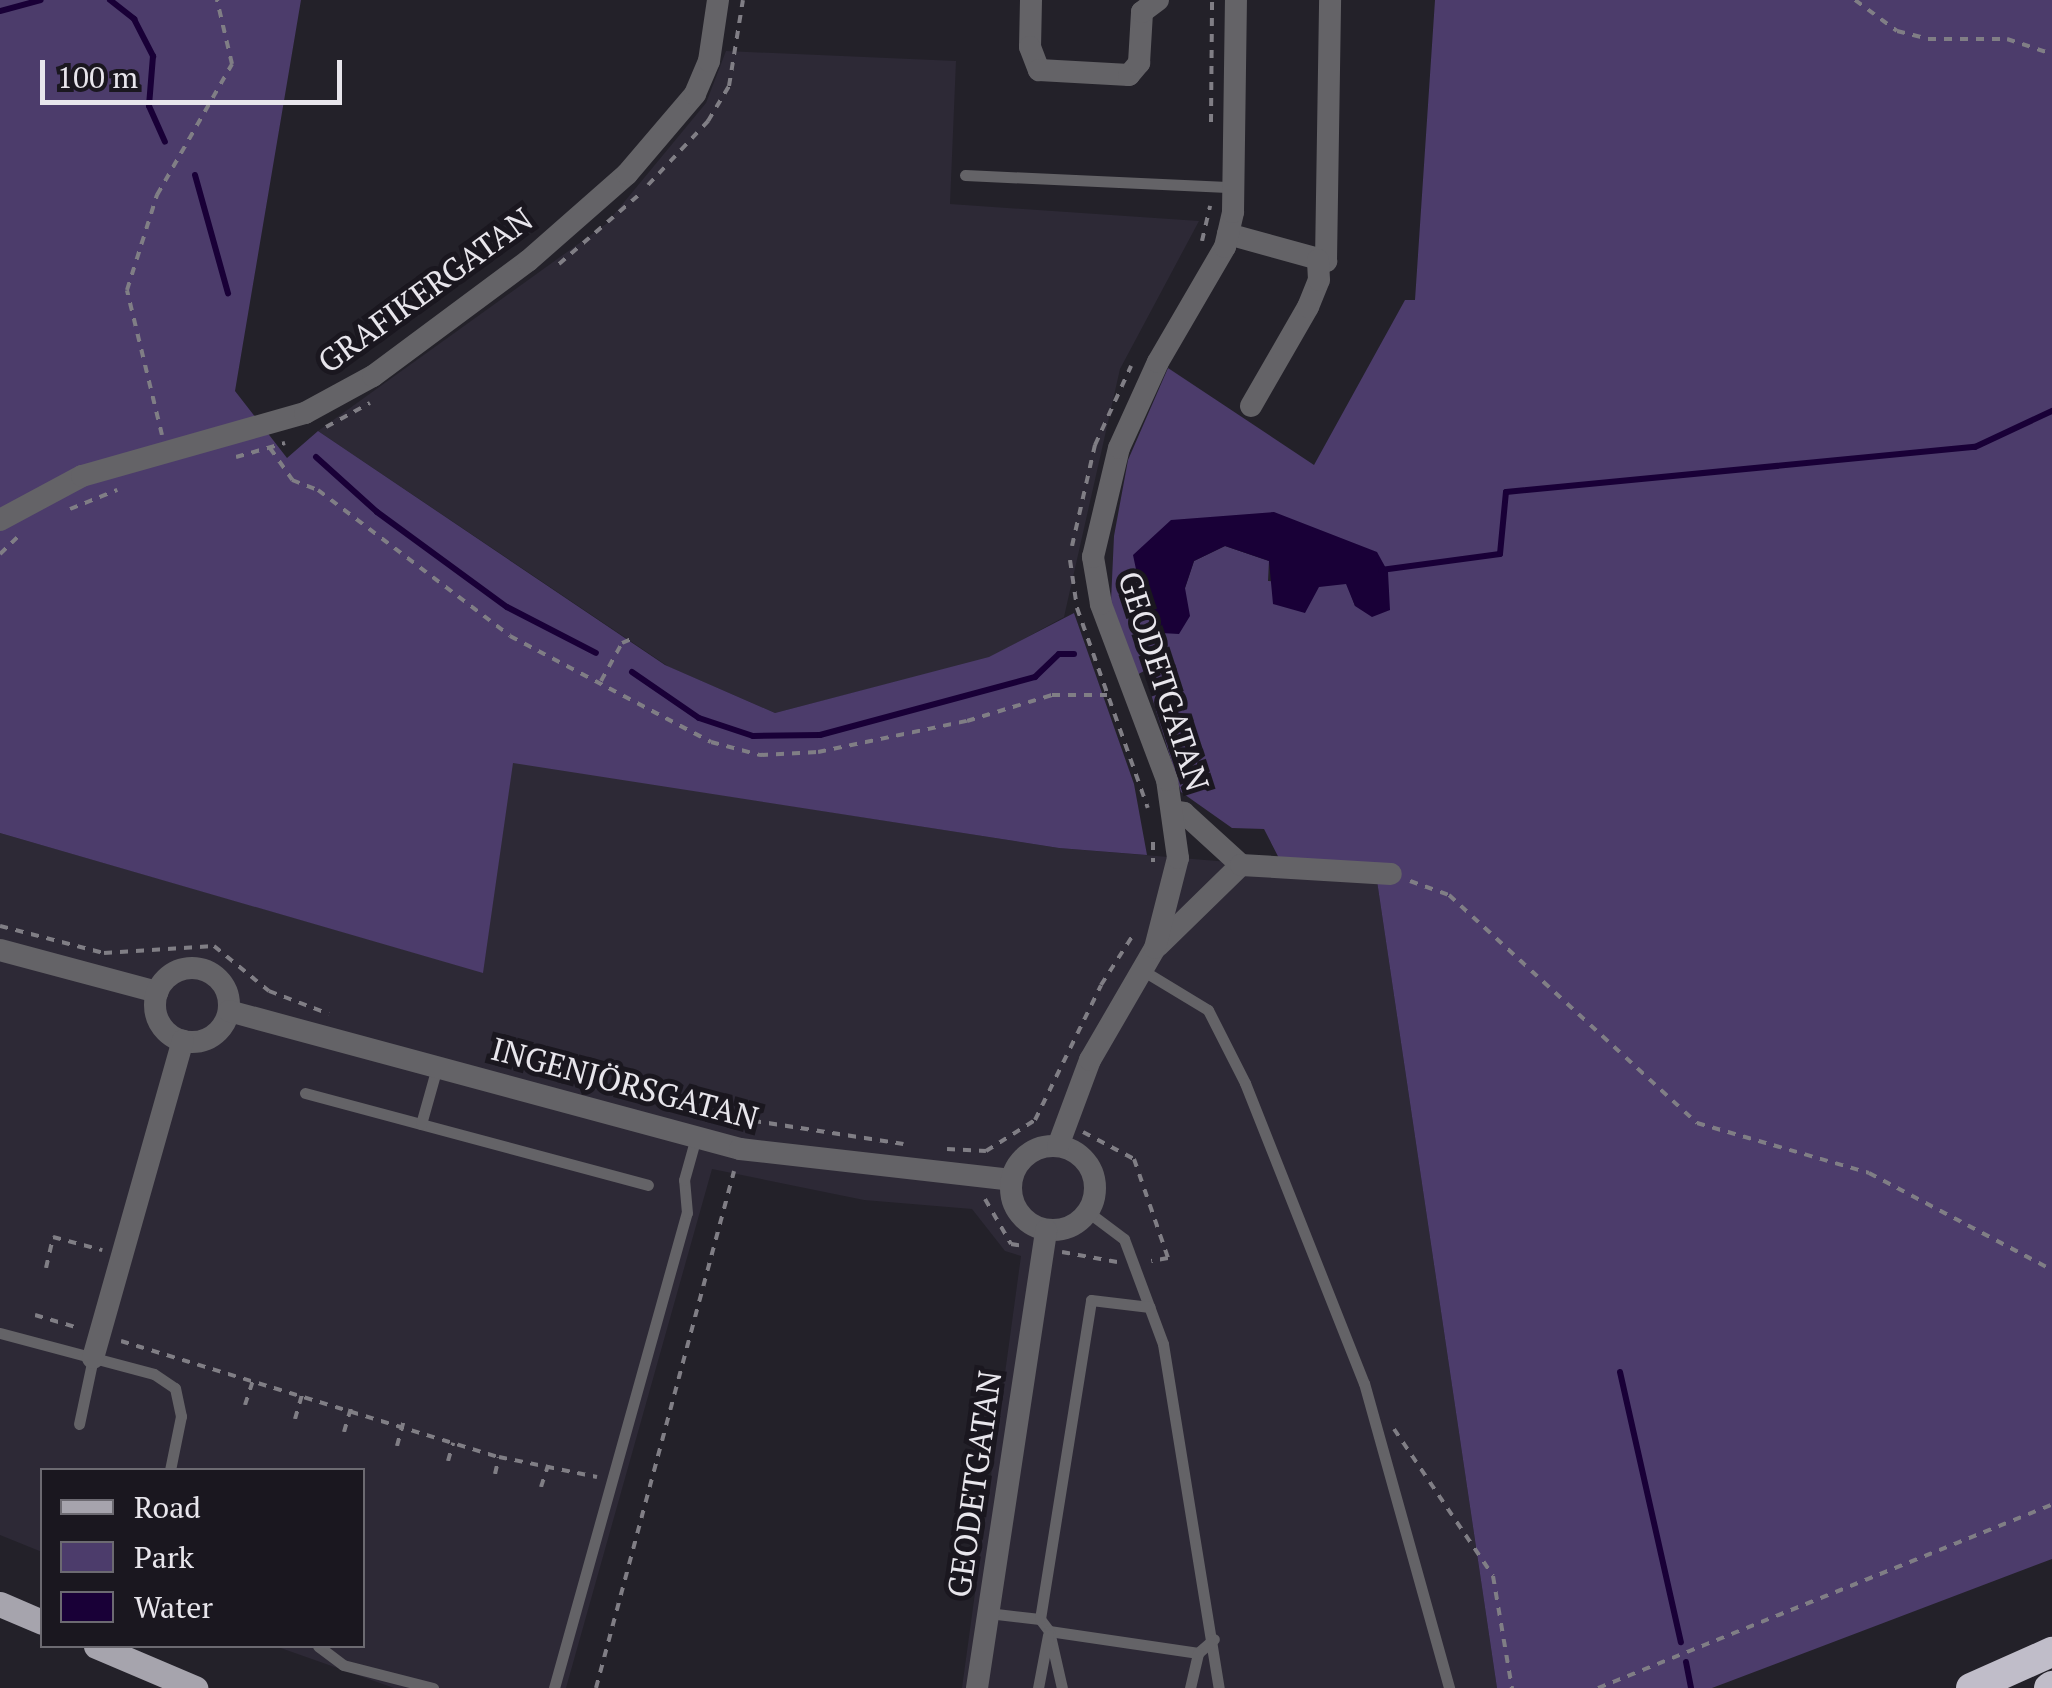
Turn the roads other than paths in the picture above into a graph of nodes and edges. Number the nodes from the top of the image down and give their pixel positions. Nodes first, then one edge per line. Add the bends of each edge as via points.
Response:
1 (718, 0) edge
2 (1031, 0) edge
3 (1158, 0) edge
4 (1236, 0) edge
5 (1330, 0) edge
6 (965, 175) dead end
7 (1222, 187) junction
8 (1228, 234) junction
9 (1318, 260) junction
10 (1252, 406) dead end
11 (0, 520) edge
12 (1162, 815) junction
13 (1242, 865) junction
14 (1391, 874) road end
15 (1156, 948) junction
16 (0, 950) edge
17 (1142, 970) junction
18 (157, 992) junction
19 (229, 1011) junction
20 (183, 1042) junction
21 (437, 1068) junction
22 (305, 1093) dead end
23 (421, 1124) junction
24 (1061, 1136) junction
25 (696, 1137) junction
26 (1012, 1180) junction
27 (648, 1185) dead end
28 (1088, 1212) junction
29 (1046, 1230) junction
30 (1150, 1307) junction
31 (0, 1333) edge
32 (93, 1358) junction
33 (79, 1424) dead end
34 (170, 1468) edge
35 (0, 1604) edge
36 (988, 1613) junction
37 (1040, 1619) junction
38 (40, 1621) edge
39 (1049, 1631) junction
40 (1214, 1639) junction
41 (101, 1648) edge
42 (321, 1648) edge
43 (2052, 1652) edge
44 (1198, 1653) junction
45 (194, 1688) edge
46 (433, 1688) edge
47 (554, 1688) edge
48 (977, 1688) edge
49 (1038, 1688) edge
50 (1062, 1688) edge
51 (1190, 1688) edge
52 (1220, 1688) edge
53 (1449, 1688) edge
54 (1971, 1688) edge

1 - 11 street, GRAFIKERGATAN via 709,62 695,94 627,174 528,260 373,376 305,413 82,476
2 - 3 street via 1030,47 1040,70 1129,75 1139,63 1142,12
4 - 7 street, GEODETGATAN
5 - 9 street via 1331,244 1326,261
6 - 7 lane
7 - 8 street, GEODETGATAN
8 - 9 street
8 - 12 street, GEODETGATAN via 1119,448 1093,558
9 - 10 street via 1320,280
12 - 13 street via 1184,812
12 - 15 street, GEODETGATAN via 1178,858
13 - 14 street
13 - 15 street
15 - 17 street, GEODETGATAN
16 - 18 street
17 - 24 street, GEODETGATAN via 1090,1060
17 - 53 lane via 1208,1010 1245,1083 1364,1383
18 - 19 street via 172,973 208,970 225,987
18 - 20 street via 162,1028
19 - 20 street via 218,1032
19 - 21 street, INGENJÖRSGATAN
20 - 32 street
21 - 23 lane
21 - 25 street, INGENJÖRSGATAN
22 - 23 lane
23 - 27 lane
24 - 26 street via 1023,1158
24 - 28 street via 1089,1165 1096,1189
25 - 26 street, INGENJÖRSGATAN via 740,1150
25 - 47 lane via 684,1180 687,1213
26 - 29 street via 1022,1218
28 - 29 street via 1070,1228
28 - 30 lane via 1124,1239
29 - 36 street, GEODETGATAN
30 - 37 lane via 1091,1300
30 - 40 lane via 1163,1344
31 - 32 lane
32 - 33 lane
32 - 34 lane via 154,1374 175,1388 181,1416
35 - 38 main road
36 - 37 lane
36 - 48 street, GEODETGATAN
37 - 39 lane
39 - 44 lane
39 - 49 lane
39 - 50 lane
40 - 44 lane
40 - 52 lane
41 - 45 main road
42 - 46 lane via 343,1664
43 - 54 highway
44 - 51 lane

